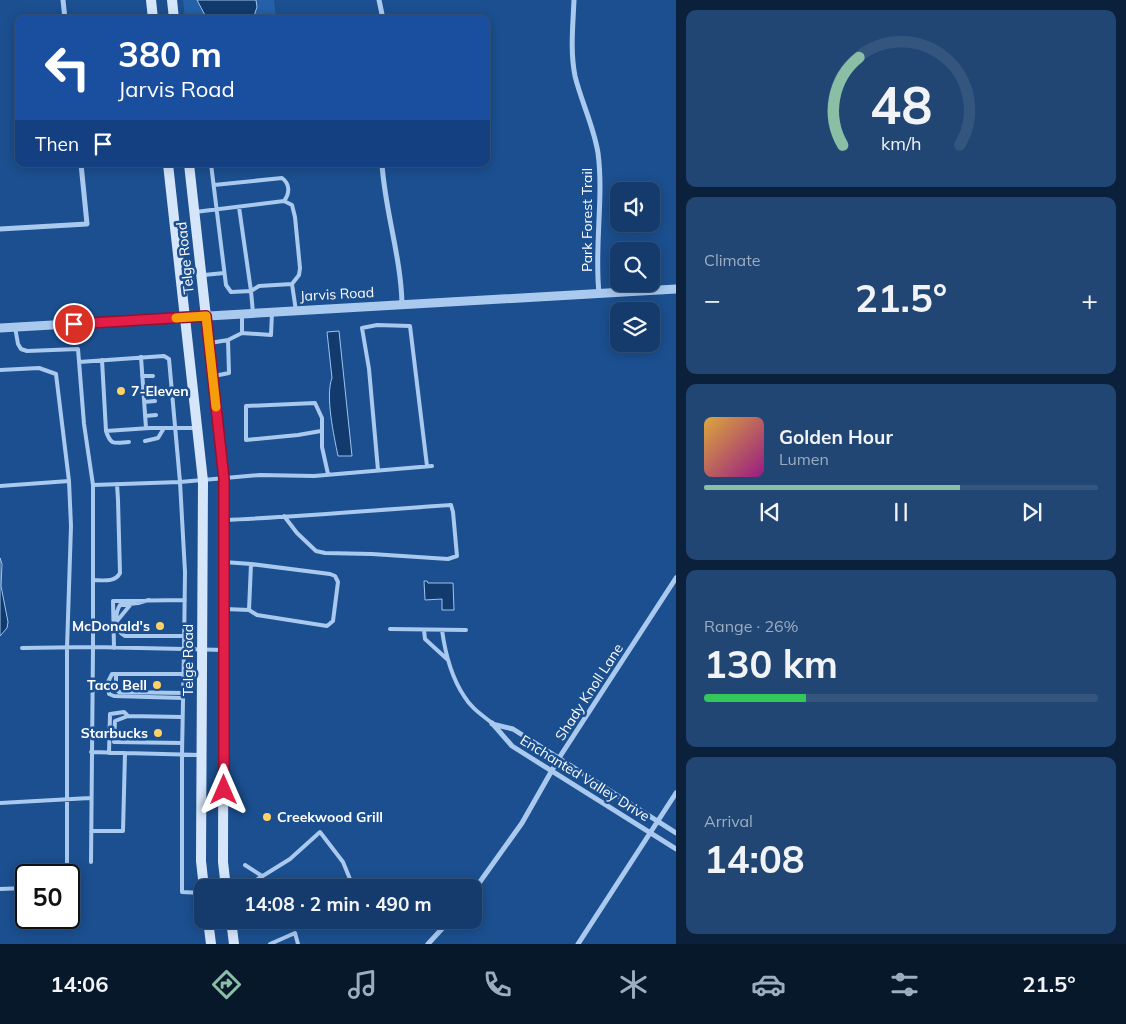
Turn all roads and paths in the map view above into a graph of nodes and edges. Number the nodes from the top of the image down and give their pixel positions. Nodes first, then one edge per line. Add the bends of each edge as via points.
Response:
1 (63, 0) edge
2 (151, 0) edge
3 (172, 0) edge
4 (379, 0) edge
5 (574, 0) edge
6 (65, 15) edge
7 (153, 15) edge
8 (174, 15) edge
9 (382, 15) edge
10 (81, 167) edge
11 (168, 167) edge
12 (189, 167) edge
13 (211, 167) edge
14 (382, 167) edge
15 (214, 185) junction
16 (284, 201) junction
17 (240, 207) junction
18 (217, 210) junction
19 (194, 212) junction
20 (0, 229) edge
21 (224, 273) junction
22 (201, 276) junction
23 (292, 284) junction
24 (676, 288) edge
25 (251, 290) junction
26 (599, 293) junction
27 (402, 304) junction
28 (296, 311) junction
29 (272, 312) junction
30 (253, 313) junction
31 (242, 314) junction
32 (206, 316) junction
33 (186, 317) junction
34 (15, 327) junction
35 (0, 328) edge
36 (242, 333) junction
37 (228, 340) junction
38 (209, 343) junction
39 (141, 357) junction
40 (102, 360) junction
41 (79, 362) junction
42 (0, 370) edge
43 (142, 376) junction
44 (153, 376) dead end
45 (213, 376) junction
46 (154, 388) dead end
47 (143, 389) junction
48 (144, 402) junction
49 (155, 402) dead end
50 (156, 415) dead end
51 (145, 416) junction
52 (146, 428) junction
53 (164, 428) junction
54 (198, 428) junction
55 (175, 429) junction
56 (106, 431) junction
57 (321, 431) junction
58 (145, 441) dead end
59 (128, 442) dead end
60 (378, 470) junction
61 (328, 474) junction
62 (224, 479) junction
63 (69, 481) junction
64 (203, 481) junction
65 (180, 482) junction
66 (117, 484) junction
67 (93, 485) junction
68 (0, 486) edge
69 (284, 516) junction
70 (224, 520) junction
71 (224, 562) junction
72 (251, 564) junction
73 (676, 578) edge
74 (93, 580) junction
75 (149, 600) junction
76 (185, 600) junction
77 (131, 604) junction
78 (224, 609) junction
79 (249, 610) junction
80 (117, 621) junction
81 (390, 630) dead end
82 (424, 630) junction
83 (442, 630) junction
84 (466, 630) dead end
85 (184, 636) junction
86 (93, 647) junction
87 (22, 648) dead end
88 (67, 648) junction
89 (114, 648) junction
90 (184, 649) junction
91 (202, 650) junction
92 (224, 650) junction
93 (450, 662) junction
94 (114, 674) junction
95 (183, 674) junction
96 (183, 696) junction
97 (128, 716) junction
98 (182, 717) junction
99 (492, 724) junction
100 (182, 743) junction
101 (91, 752) junction
102 (108, 753) junction
103 (125, 753) junction
104 (182, 754) junction
105 (202, 755) junction
106 (559, 758) junction
107 (552, 771) junction
108 (676, 793) edge
109 (90, 798) junction
110 (66, 799) junction
111 (0, 803) edge
112 (658, 821) junction
113 (90, 831) junction
114 (650, 833) junction
115 (676, 833) edge
116 (676, 849) edge
117 (91, 862) dead end
118 (67, 864) edge
119 (245, 865) dead end
120 (262, 876) junction
121 (203, 879) edge
122 (230, 879) edge
123 (258, 879) edge
124 (350, 879) edge
125 (482, 879) edge
126 (15, 888) edge
127 (0, 889) edge
128 (194, 893) edge
129 (209, 929) edge
130 (232, 929) edge
131 (442, 929) edge
132 (211, 944) edge
133 (234, 944) edge
134 (270, 944) edge
135 (298, 944) edge
136 (428, 944) edge
137 (578, 944) edge

1 - 6 street
2 - 7 main road
3 - 8 main road
4 - 9 street
5 - 26 street, Park Forest Trail via 572,48 575,74 598,151
10 - 20 street via 87,224
11 - 33 main road, Telge Road
12 - 19 main road, Telge Road
13 - 15 lane
14 - 27 street via 402,282
15 - 16 lane via 282,178 287,182 289,191
15 - 18 lane
16 - 17 lane
16 - 23 lane via 294,211 300,268
17 - 18 lane
17 - 25 lane
18 - 19 lane
18 - 21 lane
19 - 22 main road, Telge Road
21 - 22 lane
21 - 25 lane via 231,292
22 - 32 main road, Telge Road
23 - 25 lane via 259,286
23 - 28 lane
24 - 26 street, Jarvis Road
25 - 30 lane
26 - 27 street, Jarvis Road
27 - 28 street, Jarvis Road
28 - 29 street, Jarvis Road
29 - 30 street, Jarvis Road
29 - 36 lane via 270,335
30 - 31 street, Jarvis Road
31 - 32 street, Jarvis Road
31 - 36 lane
32 - 33 street, Jarvis Road
32 - 38 main road, Telge Road
33 - 34 street, Jarvis Road
33 - 54 main road, Telge Road
34 - 35 street, Jarvis Road
34 - 41 lane via 22,349 34,352 78,349
36 - 37 lane
37 - 38 lane
37 - 45 lane via 230,373
38 - 45 main road, Telge Road
39 - 40 lane
39 - 43 lane
39 - 55 lane via 164,356 169,359
40 - 41 lane
40 - 56 lane
41 - 67 lane
42 - 63 lane via 39,368 56,374
43 - 44 lane
43 - 47 lane
45 - 62 main road, Telge Road
46 - 47 lane
47 - 48 lane
48 - 49 lane
48 - 51 lane
50 - 51 lane
51 - 52 lane
52 - 53 lane
52 - 56 lane
53 - 55 lane
53 - 58 lane via 158,438
54 - 55 lane
54 - 64 main road, Telge Road
55 - 65 lane
56 - 59 lane via 110,441
57 - 57 lane via 322,418 315,403 246,406 246,440
57 - 61 lane
60 - 60 lane via 429,466 410,326 362,328
60 - 61 lane
61 - 62 lane
62 - 64 lane
62 - 70 main road, Telge Road
63 - 68 lane
63 - 88 lane via 71,526
64 - 65 lane
64 - 91 main road, Telge Road
65 - 66 lane
65 - 76 lane
66 - 67 lane
66 - 74 lane via 120,574 114,580
67 - 74 lane
69 - 69 lane via 451,505 457,556 448,559 316,551
69 - 70 lane
70 - 71 main road, Telge Road
71 - 72 lane
71 - 78 main road, Telge Road
72 - 79 lane
72 - 79 lane via 330,574 338,582 333,621 327,626 257,615
73 - 106 street, Shady Knoll Lane
74 - 86 lane
75 - 76 lane
75 - 77 lane
75 - 89 lane via 113,601
76 - 85 lane
77 - 80 lane
77 - 80 lane via 120,606
78 - 79 lane
78 - 92 main road, Telge Road
80 - 85 lane via 117,629 125,636
81 - 82 lane
82 - 83 lane
82 - 93 lane via 425,639
83 - 84 lane
83 - 93 lane
85 - 90 lane
86 - 88 lane
86 - 89 lane
86 - 101 lane
87 - 88 lane
88 - 110 lane
89 - 90 lane
90 - 91 lane
90 - 95 lane
91 - 92 lane
91 - 105 main road, Telge Road
92 - 122 main road, Telge Road via 223,862
93 - 99 lane via 464,697
94 - 95 lane
94 - 96 lane via 119,692
94 - 96 lane via 108,682 109,694 114,696
95 - 96 lane
96 - 98 lane
97 - 98 lane
97 - 100 lane via 115,721 114,742
97 - 102 lane via 124,712 110,714
98 - 100 lane
99 - 106 street, Enchanted Valley Drive via 513,729
99 - 107 street, Enchanted Valley Drive via 512,746
100 - 104 lane
101 - 102 lane
101 - 109 lane
102 - 103 lane
103 - 104 lane
103 - 113 lane via 123,831
104 - 105 lane
104 - 128 lane via 182,892
105 - 121 main road, Telge Road
106 - 107 street, Shady Knoll Lane
106 - 112 street, Enchanted Valley Drive
107 - 114 street, Enchanted Valley Drive
107 - 125 street, Shady Knoll Lane via 522,823
108 - 112 street
109 - 110 lane
109 - 113 lane
110 - 111 lane
110 - 118 lane
112 - 114 street
112 - 115 street, Enchanted Valley Drive
113 - 117 lane
114 - 116 street, Enchanted Valley Drive
114 - 137 street
119 - 120 lane
120 - 123 lane
120 - 124 lane via 290,859 320,832 343,862
126 - 127 lane
129 - 132 main road
130 - 133 main road
131 - 136 street
134 - 135 lane via 295,933

